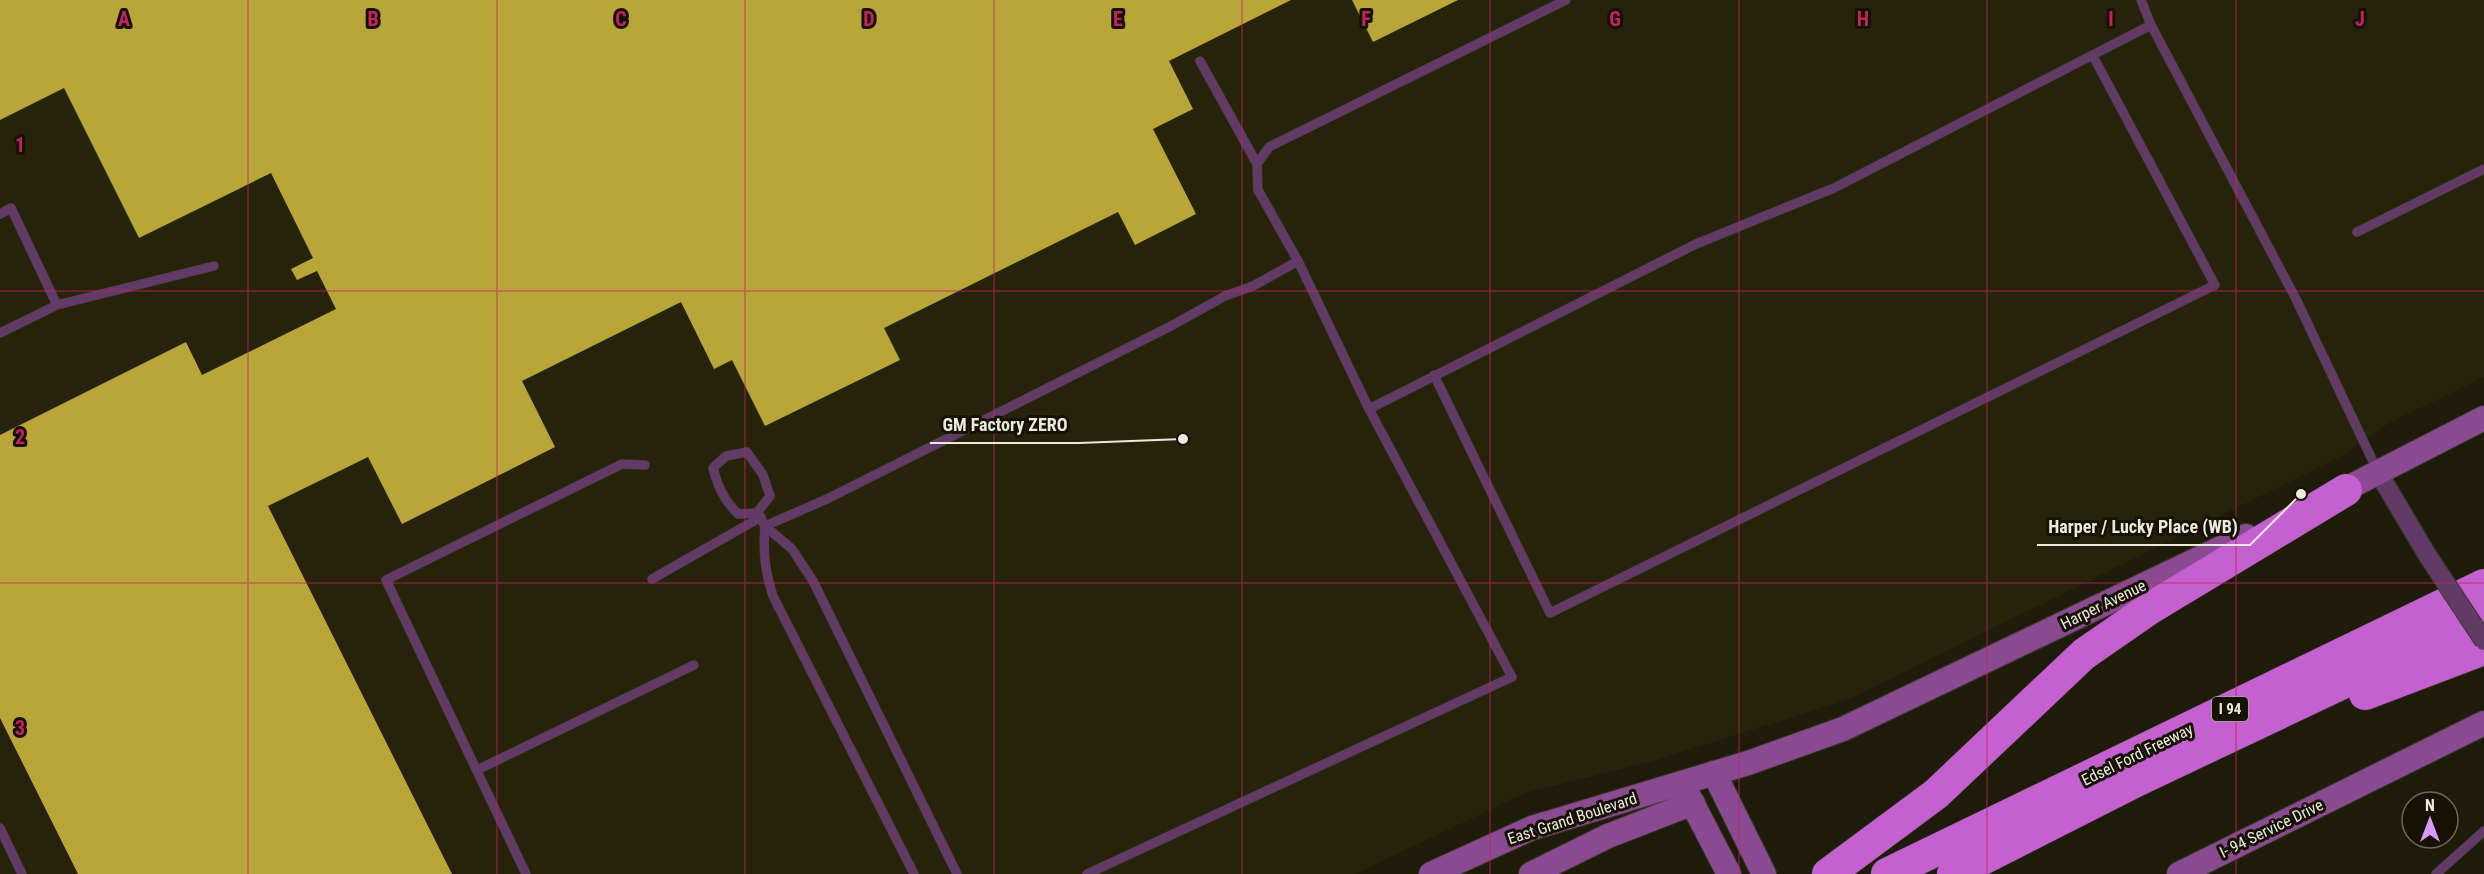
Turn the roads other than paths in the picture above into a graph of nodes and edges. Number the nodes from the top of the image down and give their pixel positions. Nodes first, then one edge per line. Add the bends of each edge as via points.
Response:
1 (1566, 0) edge
2 (2141, 0) edge
3 (2151, 25) junction
4 (2093, 56) junction
5 (1200, 61) dead end
6 (1257, 164) junction
7 (2484, 169) edge
8 (0, 214) edge
9 (2357, 232) dead end
10 (1298, 261) junction
11 (214, 266) dead end
12 (57, 305) junction
13 (0, 333) edge
14 (1434, 375) junction
15 (1369, 409) junction
16 (2484, 418) edge
17 (645, 465) dead end
18 (2378, 472) junction
19 (2346, 490) junction
20 (761, 519) junction
21 (651, 579) dead end
22 (2484, 585) edge
23 (2484, 616) edge
24 (2484, 641) edge
25 (2484, 649) edge
26 (694, 665) dead end
27 (2484, 723) edge
28 (477, 770) junction
29 (1714, 773) junction
30 (2136, 781) junction
31 (1687, 793) junction
32 (0, 828) edge
33 (2484, 831) edge
34 (1725, 866) edge
35 (2194, 871) edge
36 (22, 874) edge
37 (526, 874) edge
38 (914, 874) edge
39 (957, 874) edge
40 (1086, 874) edge
41 (1431, 874) edge
42 (1531, 874) edge
43 (1764, 874) edge
44 (1827, 874) edge
45 (1887, 874) edge
46 (1953, 874) edge
47 (2436, 874) edge

1 - 6 lane via 1269,147
2 - 3 lane
3 - 4 lane
3 - 18 lane via 2296,299
4 - 14 lane via 1834,188 1696,244
4 - 14 lane via 2215,285 1550,613
5 - 6 lane
6 - 10 lane via 1258,190
7 - 9 lane
8 - 12 lane via 11,208
10 - 15 lane
10 - 20 lane via 827,499
11 - 12 lane
12 - 13 lane
14 - 15 lane
15 - 40 lane via 1512,678
16 - 18 street, Harper Avenue
17 - 28 lane via 622,464 386,580
18 - 19 street, Harper Avenue
18 - 24 street, bridge
19 - 29 street, Harper Avenue via 1844,729
19 - 44 highway via 2149,609 2084,654 1936,794
20 - 20 lane via 770,496 764,474 747,452 726,456 713,468 717,486 738,514
20 - 21 lane
20 - 38 lane via 765,573 772,596
20 - 39 lane via 792,549 813,581
22 - 45 highway, Edsel Ford Freeway / I 94
23 - 30 highway, Edsel Ford Freeway / I 94
25 - 30 highway
26 - 28 lane
27 - 35 street, I- 94 Service Drive
28 - 37 lane
29 - 31 street, East Grand Boulevard
29 - 43 street
30 - 46 highway, Edsel Ford Freeway / I 94
31 - 34 street
31 - 41 street, East Grand Boulevard via 1532,828
31 - 42 street, East Grand Boulevard via 1635,825
32 - 36 lane
33 - 47 lane

